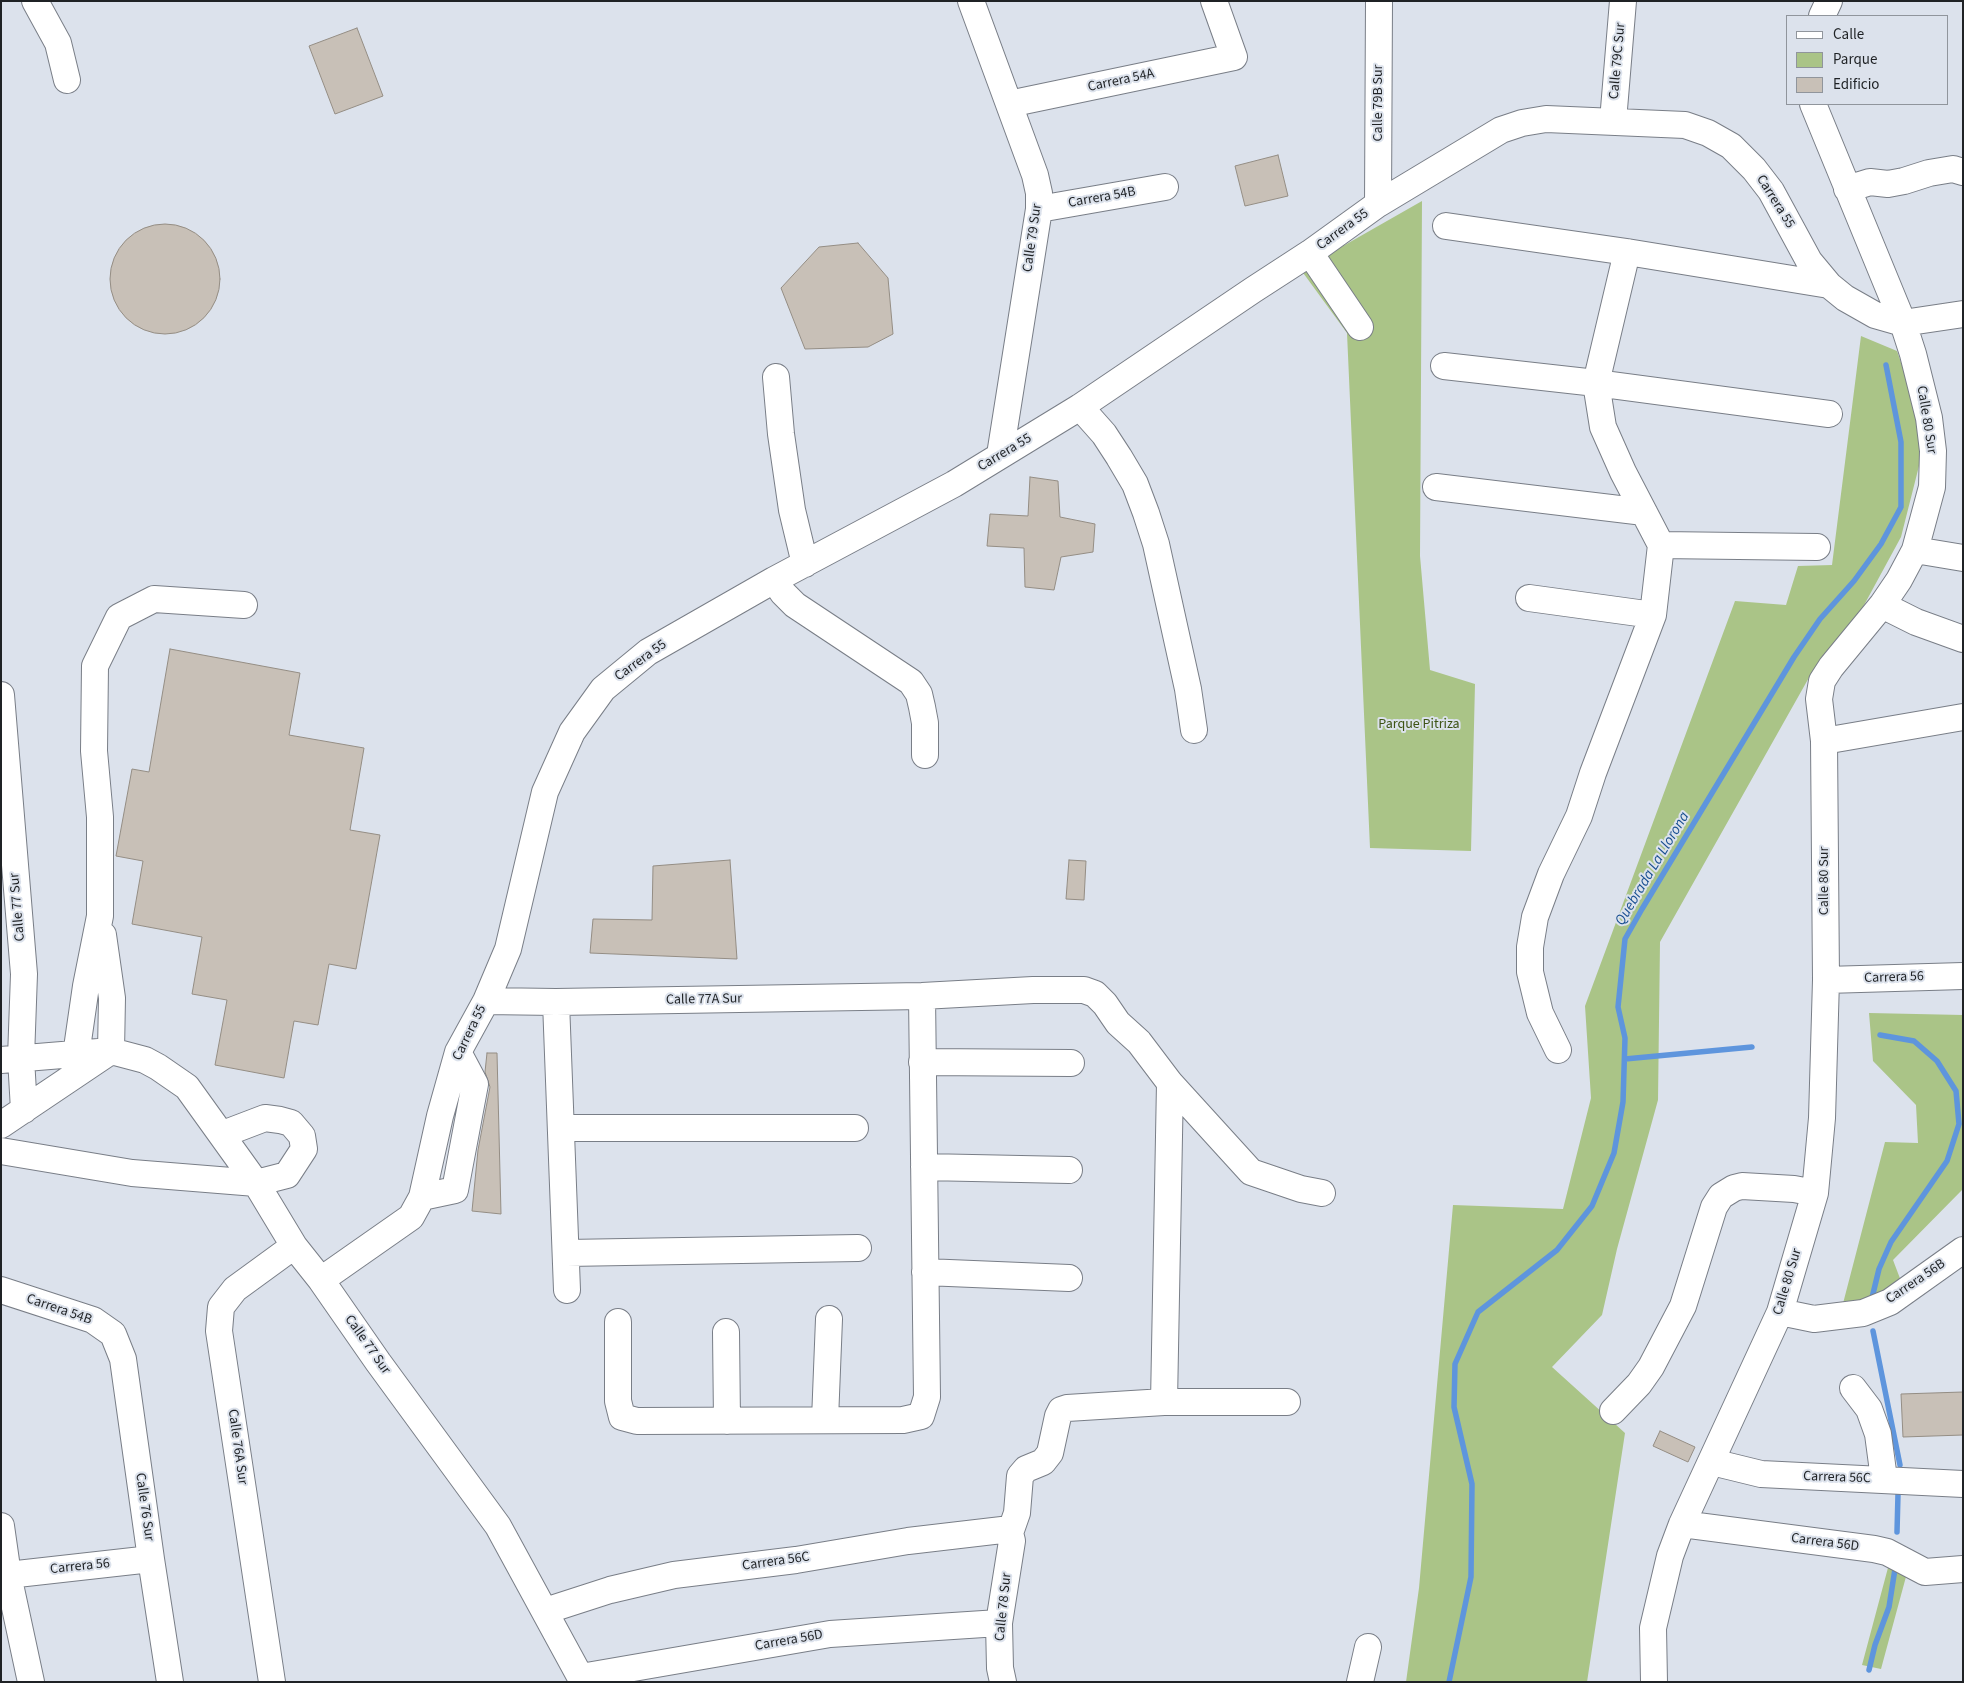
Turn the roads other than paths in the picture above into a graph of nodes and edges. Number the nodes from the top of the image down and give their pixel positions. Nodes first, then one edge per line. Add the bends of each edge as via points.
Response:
1 (35, 1) edge
2 (971, 1) edge
3 (1214, 1) edge
4 (1379, 1) edge
5 (1623, 1) edge
6 (1829, 1) edge
7 (1822, 15) edge
8 (67, 80) dead end
9 (1009, 104) junction
10 (1814, 105) edge
11 (1613, 121) junction
12 (1963, 172) edge
13 (1165, 187) dead end
14 (1848, 189) junction
15 (1378, 204) junction
16 (1040, 209) junction
17 (1446, 226) dead end
18 (1627, 252) junction
19 (1310, 253) junction
20 (1828, 285) junction
21 (1963, 314) edge
22 (1902, 323) junction
23 (1360, 327) dead end
24 (1444, 366) dead end
25 (776, 376) dead end
26 (1596, 382) junction
27 (1080, 407) junction
28 (1829, 414) dead end
29 (1000, 455) junction
30 (1436, 487) dead end
31 (1644, 512) junction
32 (1661, 545) junction
33 (1817, 547) dead end
34 (1915, 550) junction
35 (1963, 558) edge
36 (805, 564) junction
37 (774, 580) junction
38 (1529, 598) dead end
39 (244, 605) dead end
40 (1882, 605) junction
41 (1653, 615) junction
42 (1963, 639) edge
43 (1, 695) edge
44 (1963, 717) edge
45 (1194, 730) dead end
46 (1824, 741) junction
47 (925, 754) dead end
48 (100, 916) junction
49 (1963, 976) edge
50 (1826, 980) junction
51 (922, 996) junction
52 (486, 1001) junction
53 (556, 1002) junction
54 (1558, 1050) dead end
55 (111, 1051) junction
56 (76, 1054) junction
57 (11, 1059) edge
58 (922, 1062) junction
59 (1071, 1063) dead end
60 (1170, 1083) junction
61 (24, 1110) junction
62 (1, 1125) edge
63 (561, 1128) junction
64 (855, 1128) dead end
65 (222, 1134) junction
66 (1, 1151) edge
67 (924, 1167) junction
68 (1069, 1170) dead end
69 (256, 1183) junction
70 (1322, 1193) dead end
71 (1815, 1193) junction
72 (294, 1246) junction
73 (858, 1248) dead end
74 (1963, 1250) edge
75 (567, 1252) junction
76 (925, 1272) junction
77 (1069, 1278) dead end
78 (321, 1280) junction
79 (1, 1290) edge
80 (567, 1290) dead end
81 (1780, 1312) junction
82 (829, 1319) dead end
83 (618, 1322) dead end
84 (726, 1332) dead end
85 (113, 1334) joint
86 (1853, 1388) dead end
87 (1164, 1402) junction
88 (1287, 1402) dead end
89 (1614, 1411) dead end
90 (825, 1420) junction
91 (727, 1421) junction
92 (1712, 1462) junction
93 (1884, 1479) junction
94 (1963, 1484) edge
95 (1682, 1524) junction
96 (1, 1526) edge
97 (1010, 1533) junction
98 (151, 1559) junction
99 (1963, 1569) edge
100 (8, 1575) junction
101 (545, 1611) junction
102 (999, 1623) junction
103 (1368, 1647) dead end
104 (582, 1680) edge
105 (31, 1682) edge
106 (170, 1682) edge
107 (272, 1682) edge
108 (1002, 1682) edge
109 (1360, 1682) edge
110 (1654, 1682) edge

1 - 8 street via 58,43
2 - 9 street, Calle 79 Sur
3 - 9 street, Carrera 54A via 1234,57
4 - 15 street, Calle 79B Sur
5 - 11 street, Calle 79C Sur
6 - 7 street
9 - 16 street, Calle 79 Sur via 1035,175
10 - 14 street, Calle 80 Sur
11 - 15 street, Carrera 55 via 1546,119 1501,130
11 - 20 street, Carrera 55 via 1685,125 1731,146 1771,191 1809,261
12 - 14 street via 1953,169 1888,184 1870,182
13 - 16 street, Carrera 54B
14 - 22 street, Calle 80 Sur
15 - 19 street, Carrera 55
16 - 29 street, Calle 79 Sur
17 - 18 street
18 - 20 street
18 - 26 street
19 - 23 street
19 - 27 street, Carrera 55
20 - 22 street, Carrera 55 via 1875,315
21 - 22 street, Carrera 55
22 - 34 street, Calle 80 Sur via 1924,395 1933,451 1932,487
24 - 26 street
25 - 36 street via 792,510
26 - 28 street
26 - 31 street via 1603,427
27 - 29 street, Carrera 55
27 - 45 street via 1119,457 1135,484 1146,513 1156,544
29 - 36 street, Carrera 55 via 954,484
30 - 31 street
31 - 32 street
32 - 33 street
32 - 41 street
34 - 35 street
34 - 40 street, Calle 80 Sur
36 - 37 street, Carrera 55
37 - 47 street via 795,605 911,682 922,707
37 - 52 street, Carrera 55 via 648,652 603,689 572,732 545,792 508,949
38 - 41 street
39 - 48 street via 154,599 119,617 95,666 94,751 100,817
40 - 42 street via 1916,622
40 - 46 street, Calle 80 Sur via 1822,681 1819,699
41 - 54 street via 1580,816 1551,874 1535,917 1530,972 1540,1013
43 - 57 street, Calle 77 Sur via 24,974
44 - 46 street
46 - 50 street, Calle 80 Sur
48 - 55 street via 112,998
48 - 56 street
49 - 50 street, Carrera 56
50 - 71 street, Calle 80 Sur via 1822,1118
51 - 53 street, Calle 77A Sur
51 - 58 street
51 - 60 street, Calle 77A Sur via 1084,990 1095,994 1118,1023 1139,1042
52 - 53 street, Calle 77A Sur
52 - 78 street, Carrera 55 via 458,1052 422,1197 411,1217
53 - 63 street
55 - 56 street, Calle 77 Sur
55 - 61 street
55 - 65 street, Calle 77 Sur via 145,1060 187,1087
56 - 57 street, Calle 77 Sur
57 - 61 street
58 - 59 street
58 - 67 street
60 - 70 street, Calle 77A Sur via 1251,1172
60 - 87 street
61 - 62 street
63 - 64 street
63 - 75 street
65 - 69 street, Calle 77 Sur
65 - 69 street via 265,1118 291,1122 302,1136 304,1149 287,1175
66 - 69 street via 132,1173
67 - 68 street
67 - 76 street
69 - 72 street, Calle 77 Sur
71 - 81 street, Calle 80 Sur
71 - 89 street via 1794,1188 1742,1186 1721,1196 1714,1207 1683,1306 1651,1367
72 - 78 street, Calle 77 Sur
72 - 107 street, Calle 76A Sur via 235,1288 221,1307 220,1331
73 - 75 street
74 - 81 street, Carrera 56B via 1890,1302 1863,1313 1814,1319
75 - 80 street
76 - 77 street
76 - 90 street via 927,1397 921,1416 904,1420
78 - 101 street, Calle 77 Sur via 498,1526
79 - 85 street, Carrera 54B via 93,1320
81 - 92 street, Calle 80 Sur
82 - 90 street
83 - 91 street via 618,1401 622,1417 637,1421
84 - 91 street
85 - 98 street, Calle 76 Sur via 123,1358
86 - 93 street via 1869,1409 1878,1434
87 - 88 street
87 - 97 street, Calle 78 Sur via 1061,1410 1050,1453 1044,1462 1026,1469 1020,1476 1017,1513
90 - 91 street
92 - 93 street, Carrera 56C via 1761,1474
92 - 95 street, Calle 80 Sur
93 - 94 street, Carrera 56C
95 - 99 street, Carrera 56D via 1874,1549 1887,1552 1925,1572
95 - 110 street, Calle 80 Sur via 1670,1556 1653,1628
96 - 100 street
97 - 101 street, Carrera 56C via 1002,1530 908,1541 796,1560 674,1575 610,1590
97 - 102 street, Calle 78 Sur via 1012,1541
98 - 100 street, Carrera 56
98 - 106 street, Calle 76 Sur
100 - 105 street
101 - 104 street, Calle 77 Sur
102 - 104 street, Carrera 56D via 830,1634
102 - 108 street, Calle 78 Sur
103 - 109 street

